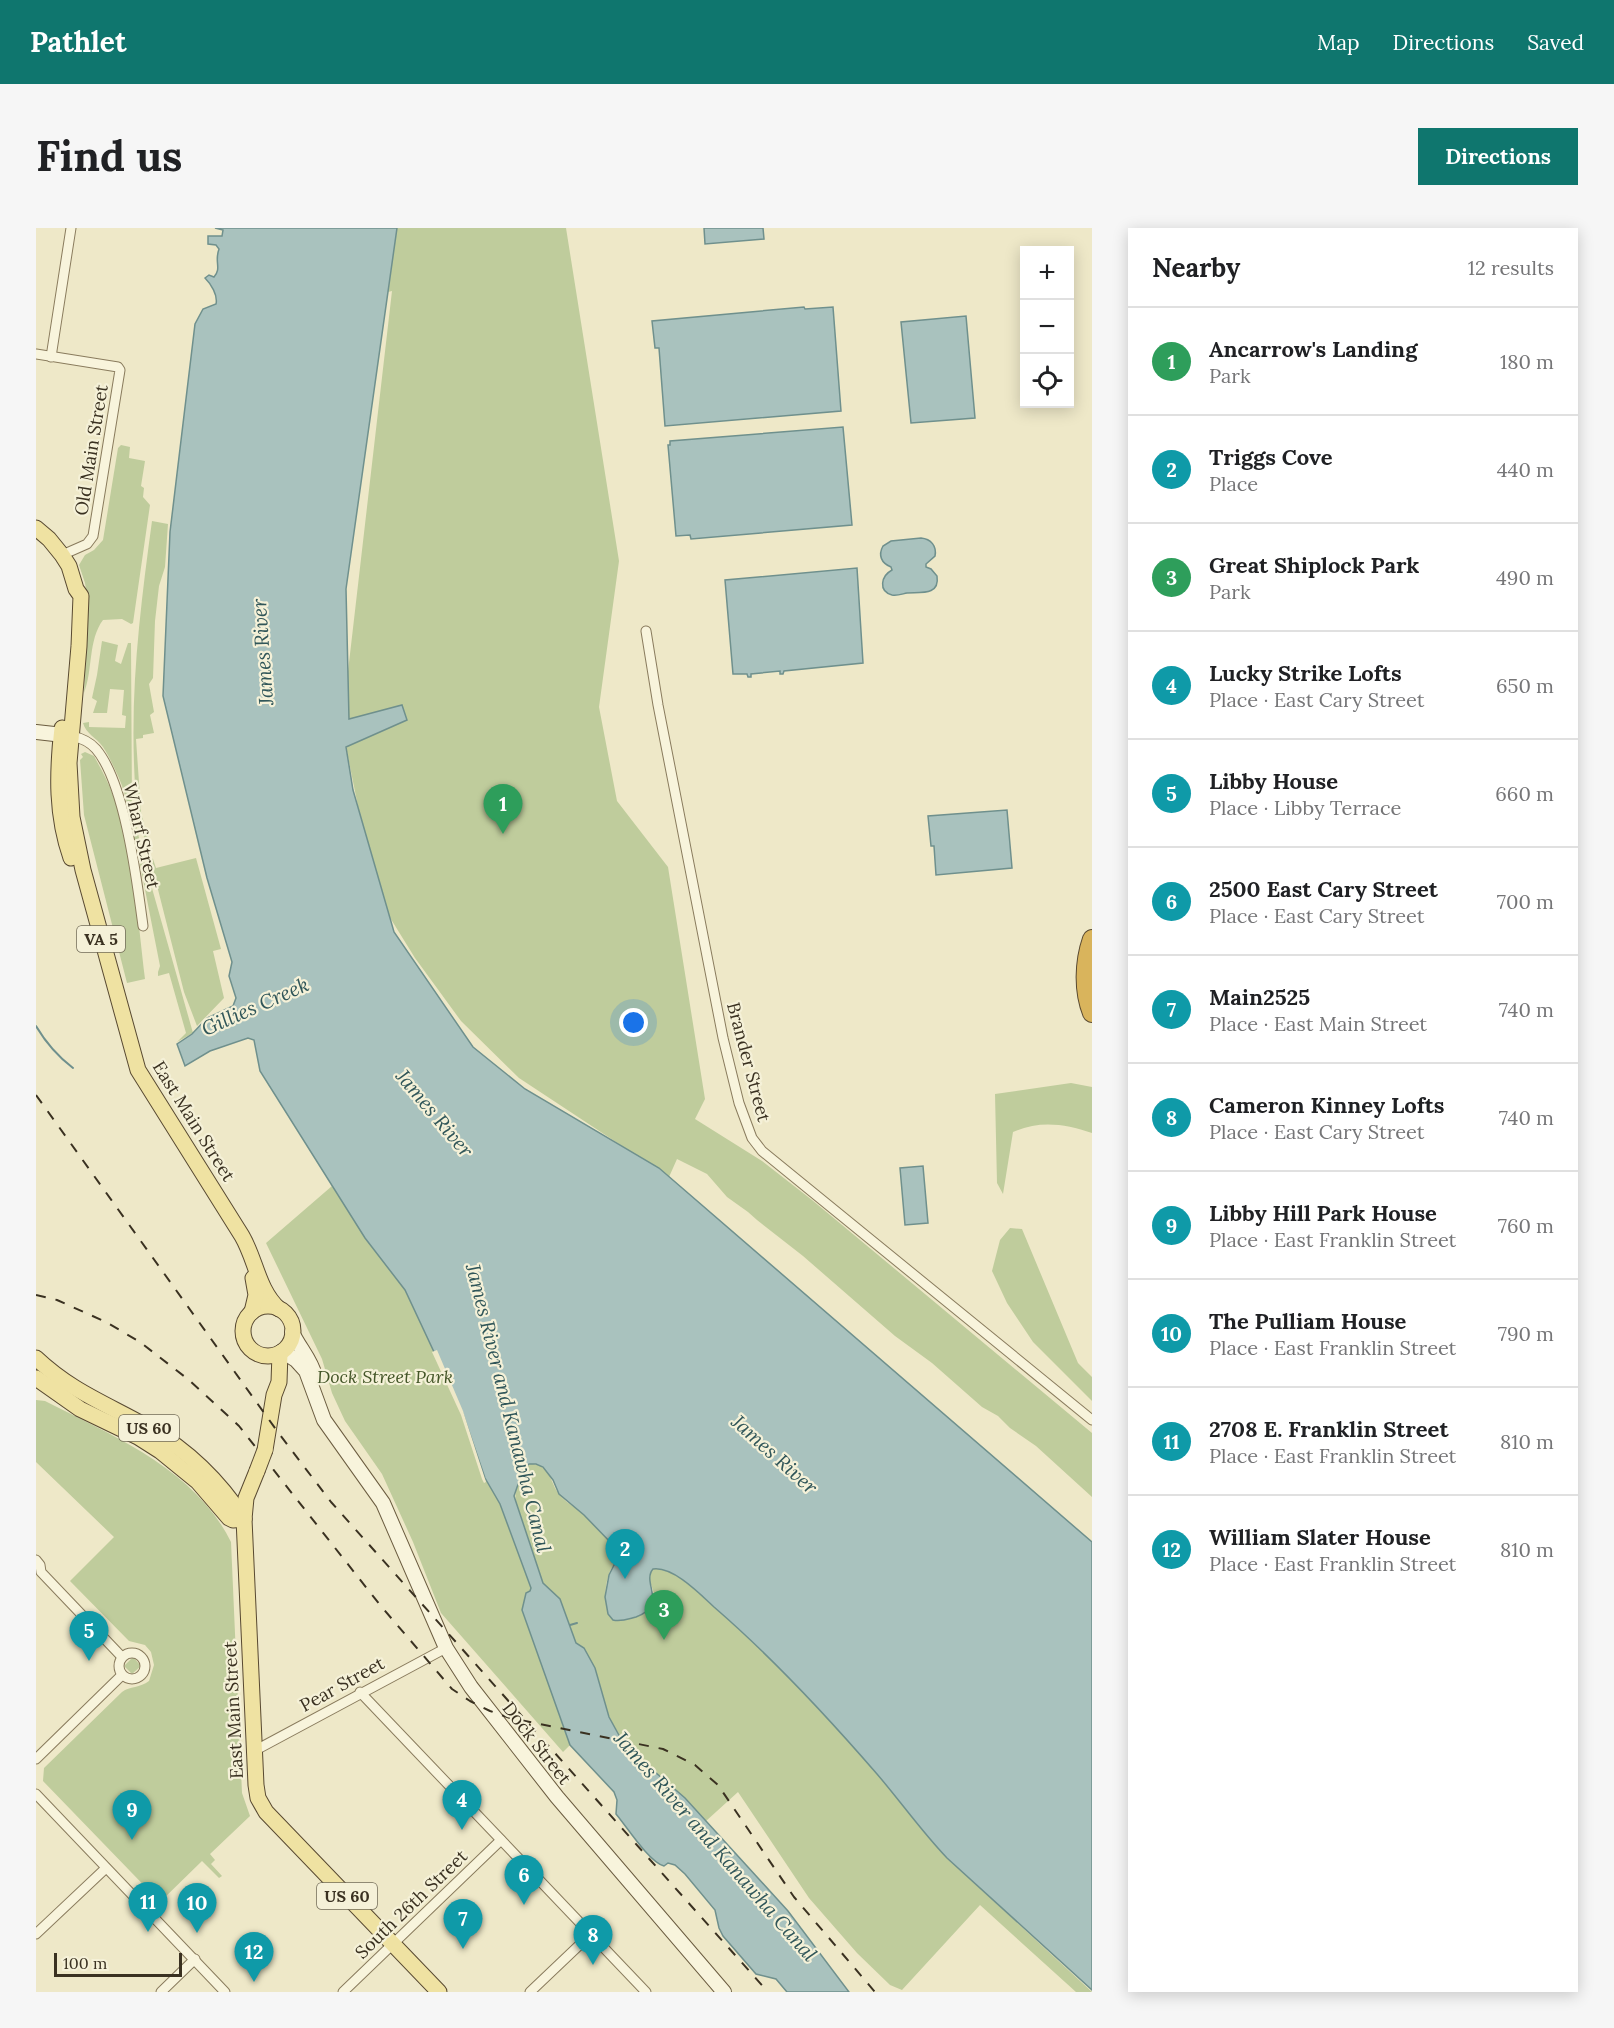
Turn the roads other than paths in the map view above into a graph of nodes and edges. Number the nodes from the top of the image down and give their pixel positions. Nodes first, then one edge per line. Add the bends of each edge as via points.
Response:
1 (71, 228) edge
2 (36, 354) edge
3 (51, 357) junction
4 (36, 528) edge
5 (62, 555) junction
6 (646, 631) dead end
7 (36, 732) edge
8 (67, 735) junction
9 (143, 926) dead end
10 (1092, 939) edge
11 (1092, 1013) edge
12 (279, 1309) junction
13 (252, 1311) junction
14 (292, 1332) junction
15 (281, 1352) junction
16 (257, 1354) junction
17 (36, 1358) edge
18 (39, 1377) edge
19 (274, 1395) junction
20 (1092, 1420) edge
21 (370, 1484) junction
22 (244, 1519) junction
23 (36, 1560) edge
24 (38, 1574) edge
25 (446, 1648) junction
26 (122, 1657) junction
27 (122, 1675) junction
28 (360, 1692) junction
29 (254, 1751) junction
30 (36, 1759) edge
31 (36, 1794) edge
32 (501, 1840) junction
33 (106, 1868) junction
34 (36, 1934) edge
35 (591, 1934) junction
36 (393, 1944) junction
37 (195, 1959) junction
38 (161, 1992) edge
39 (225, 1992) edge
40 (344, 1992) edge
41 (439, 1992) edge
42 (530, 1992) edge
43 (646, 1992) edge
44 (724, 1992) edge

1 - 3 street
2 - 3 street
3 - 5 street, Old Main Street via 120,369 93,536 87,544
4 - 5 main road, East Main Street / VA 5
5 - 8 main road, East Main Street / VA 5 via 76,589 72,596
6 - 20 street, Brander Street via 723,1038 752,1138 762,1151
7 - 8 main road
8 - 9 street, Wharf Street via 84,740 97,751 116,787
8 - 12 main road, East Main Street / VA 5 via 76,845 136,1065 242,1236 264,1292
8 - 13 main road, East Main Street / VA 5 via 57,788 62,827 128,1063 241,1249 256,1289
10 - 11 highway via 1086,969
12 - 13 main road via 262,1307
12 - 14 main road, VA 5 via 288,1316
13 - 16 main road, VA 5 via 244,1323 243,1337
14 - 15 main road, VA 5 via 290,1342
14 - 21 main road, Dock Street via 312,1365 326,1409
15 - 16 main road via 272,1356
15 - 19 main road, East Main Street / VA 5
15 - 21 main road, Dock Street via 303,1367 324,1420
16 - 19 main road, East Main Street / VA 5 via 269,1370
17 - 18 main road, US 60
18 - 22 main road, US 60 via 81,1393 173,1444 220,1487
19 - 22 main road, East Main Street / VA 5, bridge via 265,1450 246,1498
21 - 25 main road, Dock Street via 386,1511
22 - 29 main road, East Main Street / US 60
23 - 24 street via 40,1565
24 - 26 street
25 - 28 street, Pear Street
25 - 44 main road, Dock Street via 471,1687 556,1797
26 - 27 street
26 - 27 street via 135,1653 146,1666 143,1675 135,1679
27 - 30 street
28 - 29 street, Pear Street
28 - 32 street
29 - 36 main road, East Main Street / US 60 via 256,1791 266,1812
31 - 33 street
32 - 35 street
32 - 36 street, South 26th Street
33 - 34 street
33 - 37 street
35 - 42 street
35 - 43 street
36 - 40 street, South 26th Street
36 - 41 main road, East Main Street / US 60
37 - 38 street
37 - 39 street

